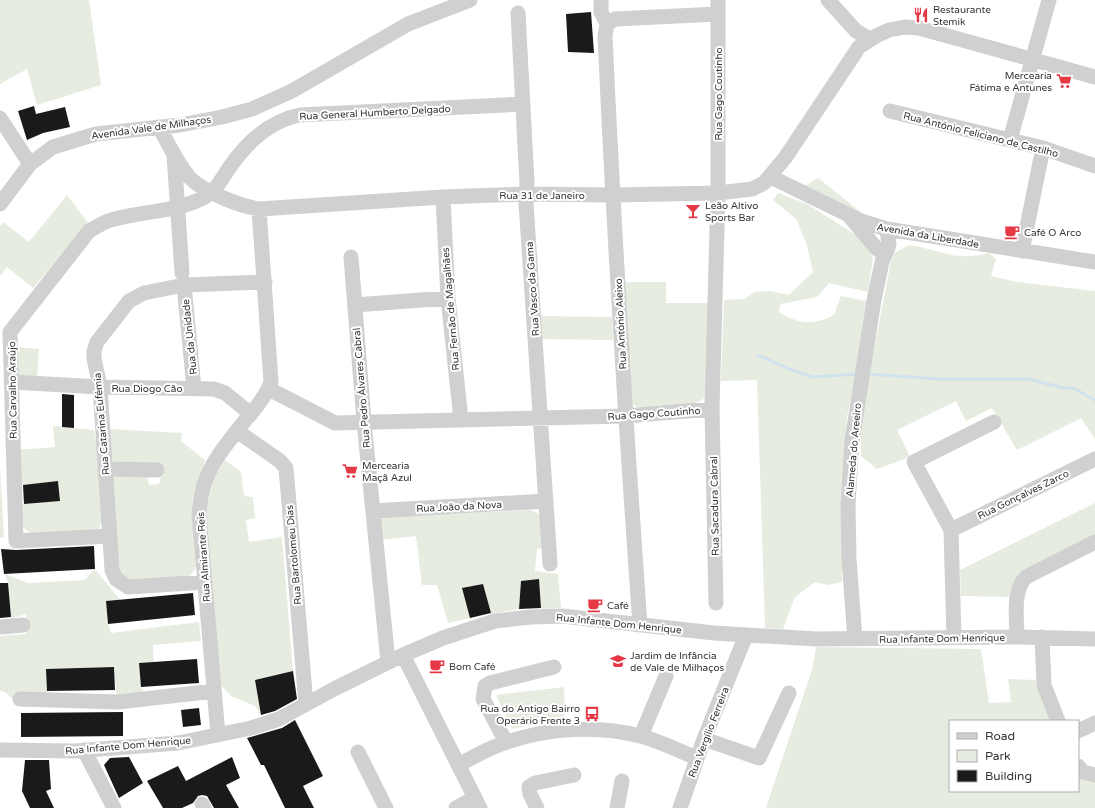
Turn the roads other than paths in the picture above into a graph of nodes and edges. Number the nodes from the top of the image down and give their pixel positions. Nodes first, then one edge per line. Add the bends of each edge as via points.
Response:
1 (470, 0) edge
2 (601, 0) edge
3 (1049, 0) edge
4 (831, 3) edge
5 (718, 7) edge
6 (518, 13) dead end
7 (607, 24) junction
8 (864, 44) junction
9 (1032, 59) junction
10 (1095, 77) edge
11 (523, 104) junction
12 (890, 111) dead end
13 (0, 118) edge
14 (159, 127) junction
15 (1010, 140) junction
16 (1043, 148) junction
17 (174, 153) junction
18 (30, 164) junction
19 (1095, 166) edge
20 (771, 177) junction
21 (212, 192) junction
22 (718, 193) junction
23 (527, 194) junction
24 (612, 195) junction
25 (442, 197) junction
26 (0, 204) edge
27 (177, 208) junction
28 (259, 209) junction
29 (848, 215) junction
30 (887, 229) junction
31 (914, 234) junction
32 (1022, 251) junction
33 (882, 255) junction
34 (351, 257) dead end
35 (1095, 262) edge
36 (183, 279) junction
37 (265, 282) junction
38 (448, 298) junction
39 (354, 305) junction
40 (11, 382) junction
41 (100, 387) junction
42 (194, 388) junction
43 (269, 389) junction
44 (712, 409) junction
45 (251, 414) junction
46 (625, 416) junction
47 (542, 419) junction
48 (461, 420) junction
49 (364, 422) junction
50 (994, 422) dead end
51 (237, 431) junction
52 (1095, 459) edge
53 (105, 469) junction
54 (157, 470) dead end
55 (546, 501) junction
56 (372, 511) junction
57 (951, 530) junction
58 (109, 536) junction
59 (1095, 542) edge
60 (550, 564) dead end
61 (205, 582) junction
62 (716, 603) dead end
63 (23, 625) dead end
64 (640, 625) junction
65 (0, 627) edge
66 (746, 635) junction
67 (1017, 637) junction
68 (1042, 637) junction
69 (954, 638) junction
70 (856, 639) junction
71 (1095, 639) edge
72 (403, 655) junction
73 (388, 662) junction
74 (554, 667) dead end
75 (666, 676) dead end
76 (214, 691) junction
77 (789, 693) dead end
78 (20, 698) dead end
79 (306, 704) junction
80 (1058, 720) edge
81 (1095, 723) edge
82 (1079, 731) edge
83 (218, 735) junction
84 (641, 736) junction
85 (704, 739) junction
86 (506, 742) junction
87 (0, 750) edge
88 (84, 750) junction
89 (358, 752) dead end
90 (697, 758) junction
91 (458, 765) junction
92 (1079, 767) edge
93 (574, 775) dead end
94 (1095, 775) edge
95 (622, 781) dead end
96 (477, 803) edge
97 (114, 808) edge
98 (386, 808) edge
99 (456, 808) edge
100 (537, 808) edge
101 (617, 808) edge
102 (680, 808) edge

1 - 14 street, Avenida Vale de Milhaços via 408,24 268,103 222,117
2 - 7 street, Rua António Aleixo via 601,12
3 - 9 street
4 - 8 street via 842,27
5 - 7 street via 615,19
5 - 22 street, Rua Gago Coutinho
6 - 11 street, Rua Vasco da Gama
7 - 24 street, Rua António Aleixo via 605,36
8 - 9 street via 890,30 919,28
8 - 20 street, Rua 31 de Janeiro
9 - 10 street
9 - 15 street
11 - 21 street, Rua General Humberto Delgado via 300,115 286,118 256,136
11 - 23 street, Rua Vasco da Gama
12 - 15 street, Rua António Feliciano de Castilho
13 - 18 street
14 - 17 street, Rua 31 de Janeiro
14 - 18 street, Avenida Vale de Milhaços via 112,131 81,138 53,147
15 - 16 street, Rua António Feliciano de Castilho
16 - 19 street, Rua António Feliciano de Castilho
16 - 32 street
17 - 21 street, Rua 31 de Janeiro via 190,178
17 - 27 street, Rua 31 de Janeiro
18 - 26 street, Avenida Vale de Milhaços
20 - 22 street, Rua 31 de Janeiro via 752,188
20 - 29 street, Avenida da Liberdade
21 - 27 street, Rua Carvalho Araújo
21 - 28 street, Rua 31 de Janeiro
22 - 24 street, Rua 31 de Janeiro
22 - 44 street, Rua Gago Coutinho
23 - 24 street, Rua 31 de Janeiro
23 - 25 street, Rua 31 de Janeiro
23 - 47 street, Rua Vasco da Gama
24 - 46 street, Rua António Aleixo
25 - 28 street, Rua 31 de Janeiro
25 - 38 street, Rua Fernão de Magalhães
27 - 36 street, Rua da Unidade
27 - 40 street, Rua Carvalho Araújo via 108,221 89,231 10,332
28 - 37 street, Rua Almirante Reis
29 - 30 street, Avenida da Liberdade
29 - 33 street
30 - 31 street, Avenida da Liberdade
30 - 33 street, Alameda do Areeiro via 889,240
31 - 32 street, Avenida da Liberdade
31 - 33 street
32 - 35 street, Avenida da Liberdade
33 - 70 street, Alameda do Areeiro via 855,415 848,497 849,559
34 - 39 street, Rua Pedro Álvares Cabral
36 - 37 street, Rua Catarina Eufémia
36 - 41 street, Rua Catarina Eufémia via 136,296 103,334 94,351
36 - 42 street, Rua da Unidade
37 - 43 street, Rua Almirante Reis via 272,374
38 - 39 street
38 - 48 street, Rua Fernão de Magalhães
39 - 49 street, Rua Pedro Álvares Cabral
40 - 41 street, Rua Diogo Cão
40 - 58 street, Rua Carvalho Araújo via 16,541
41 - 42 street, Rua Diogo Cão
41 - 53 street, Rua Catarina Eufémia
42 - 45 street, Rua Diogo Cão via 220,390
43 - 45 street, Rua Almirante Reis
43 - 49 street, Rua Gago Coutinho via 328,421
44 - 46 street, Rua Gago Coutinho
44 - 62 street, Rua Sacadura Cabral
45 - 51 street, Rua Almirante Reis
46 - 47 street, Rua Gago Coutinho
46 - 64 street, Rua António Aleixo
47 - 48 street, Rua Gago Coutinho
47 - 55 street, Rua Vasco da Gama
48 - 49 street, Rua Gago Coutinho
49 - 56 street, Rua Pedro Álvares Cabral
50 - 57 street via 914,462
51 - 61 street, Rua Almirante Reis via 214,460 206,475 202,491 200,514
51 - 79 street, Rua Bartolomeu Dias via 286,468
52 - 57 street, Rua Gonçalves Zarco
53 - 54 street
53 - 58 street, Rua Catarina Eufémia
55 - 56 street, Rua João da Nova
55 - 60 street, Rua Vasco da Gama
56 - 73 street, Rua Pedro Álvares Cabral
57 - 69 street
58 - 61 street, Rua Catarina Eufémia via 112,570 116,580 128,588
59 - 67 street via 1026,577 1021,582 1018,594
61 - 76 street, Rua Almirante Reis
63 - 65 street
64 - 66 street, Rua Infante Dom Henrique
64 - 72 street, Rua Infante Dom Henrique via 562,616 495,621 443,638
66 - 70 street, Rua Infante Dom Henrique
66 - 85 street, Rua Vergílio Ferreira
67 - 68 street, Rua Infante Dom Henrique
67 - 69 street, Rua Infante Dom Henrique
68 - 71 street, Rua Infante Dom Henrique
68 - 80 street via 1044,685
69 - 70 street, Rua Infante Dom Henrique
72 - 73 street, Rua Infante Dom Henrique
72 - 91 street
73 - 79 street, Rua Infante Dom Henrique
74 - 86 street via 485,686 483,699
75 - 84 street
76 - 78 street via 111,702
76 - 83 street, Rua Almirante Reis
77 - 85 street via 758,758
79 - 83 street, Rua Infante Dom Henrique via 279,719
81 - 82 street
83 - 88 street, Rua Infante Dom Henrique via 178,743
84 - 86 street via 568,730
84 - 90 street
85 - 90 street, Rua Vergílio Ferreira
86 - 91 street
87 - 88 street, Rua Infante Dom Henrique
88 - 97 street
89 - 98 street
90 - 102 street, Rua Vergílio Ferreira
91 - 96 street
92 - 94 street via 1083,772
93 - 100 street via 534,783 529,787
95 - 101 street
96 - 99 street

